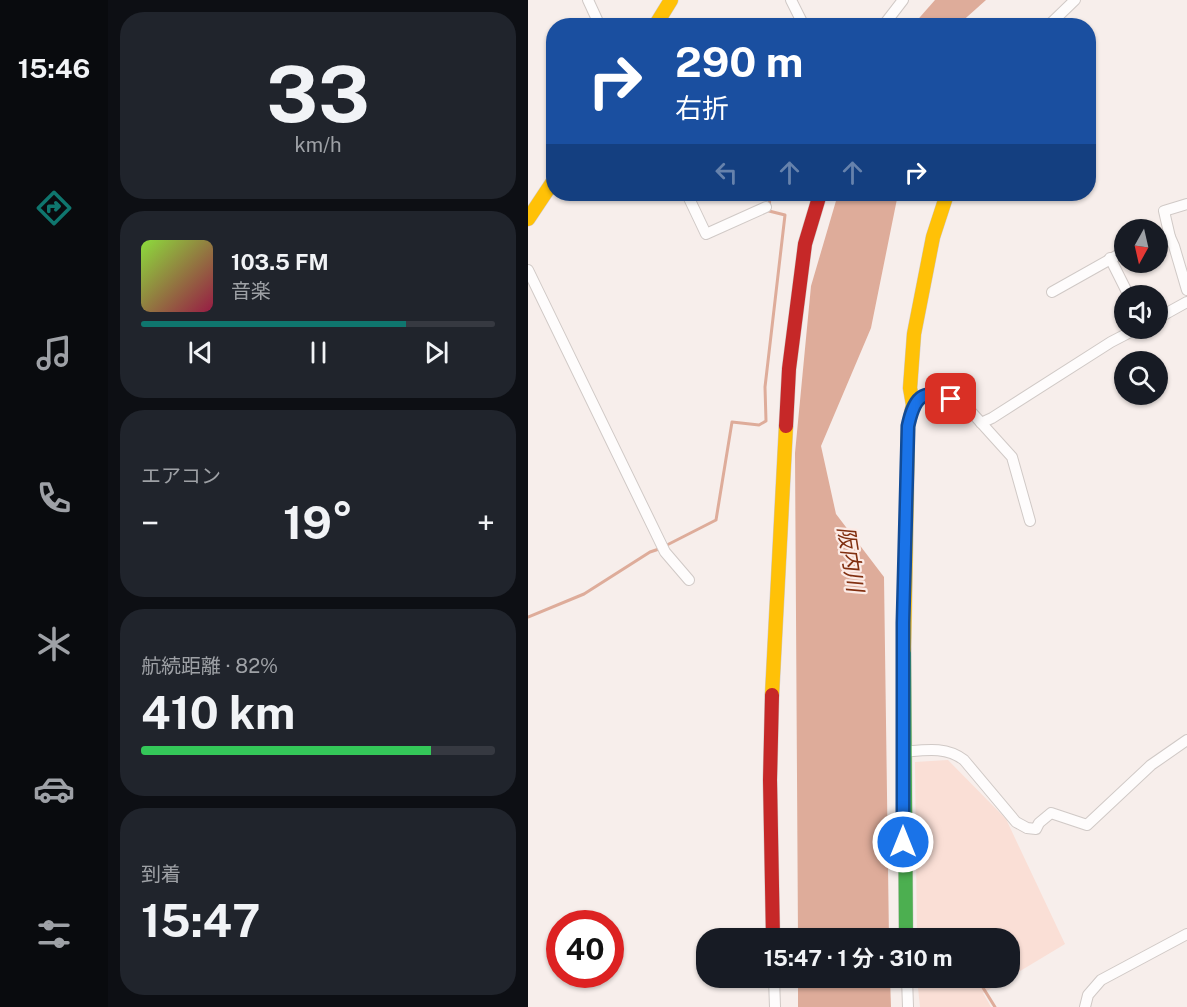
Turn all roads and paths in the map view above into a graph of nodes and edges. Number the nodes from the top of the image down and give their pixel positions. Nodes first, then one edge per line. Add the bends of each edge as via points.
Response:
1 (588, 0) edge
2 (671, 0) edge
3 (791, 0) edge
4 (903, 0) edge
5 (1075, 0) edge
6 (596, 18) edge
7 (660, 18) edge
8 (800, 18) edge
9 (889, 18) edge
10 (1056, 18) edge
11 (546, 192) edge
12 (690, 201) edge
13 (818, 201) edge
14 (946, 201) edge
15 (1187, 204) edge
16 (766, 207) dead end
17 (528, 219) edge
18 (1170, 237) joint
19 (1114, 256) edge
20 (1110, 258) junction
21 (528, 270) edge
22 (1124, 285) edge
23 (1187, 290) edge
24 (1052, 292) dead end
25 (1187, 302) edge
26 (1168, 312) edge
27 (1118, 339) edge
28 (913, 405) junction
29 (981, 423) junction
30 (1030, 521) dead end
31 (689, 580) dead end
32 (1187, 740) edge
33 (903, 752) junction
34 (773, 928) edge
35 (906, 928) edge
36 (1187, 934) edge
37 (774, 988) edge
38 (907, 988) edge
39 (775, 1007) edge
40 (908, 1007) edge
41 (1085, 1007) edge

1 - 6 street
2 - 7 street
3 - 8 street
4 - 9 street
5 - 10 street
11 - 17 street
12 - 16 street via 706,234
13 - 34 street via 804,244 789,369 772,675
14 - 28 street via 933,237 914,334 910,388
15 - 18 street via 1164,211
18 - 23 street
19 - 20 street
20 - 22 street
20 - 24 street
21 - 31 street via 665,552
25 - 26 street
27 - 29 street
28 - 29 street via 927,394 937,394 965,405
28 - 33 street via 908,426
29 - 30 street via 1012,457
32 - 33 street via 1152,765 1087,825 1051,813 1036,829 1016,822 955,753 942,749
33 - 35 street
36 - 41 street via 1101,980 1088,995
37 - 39 street
38 - 40 street

